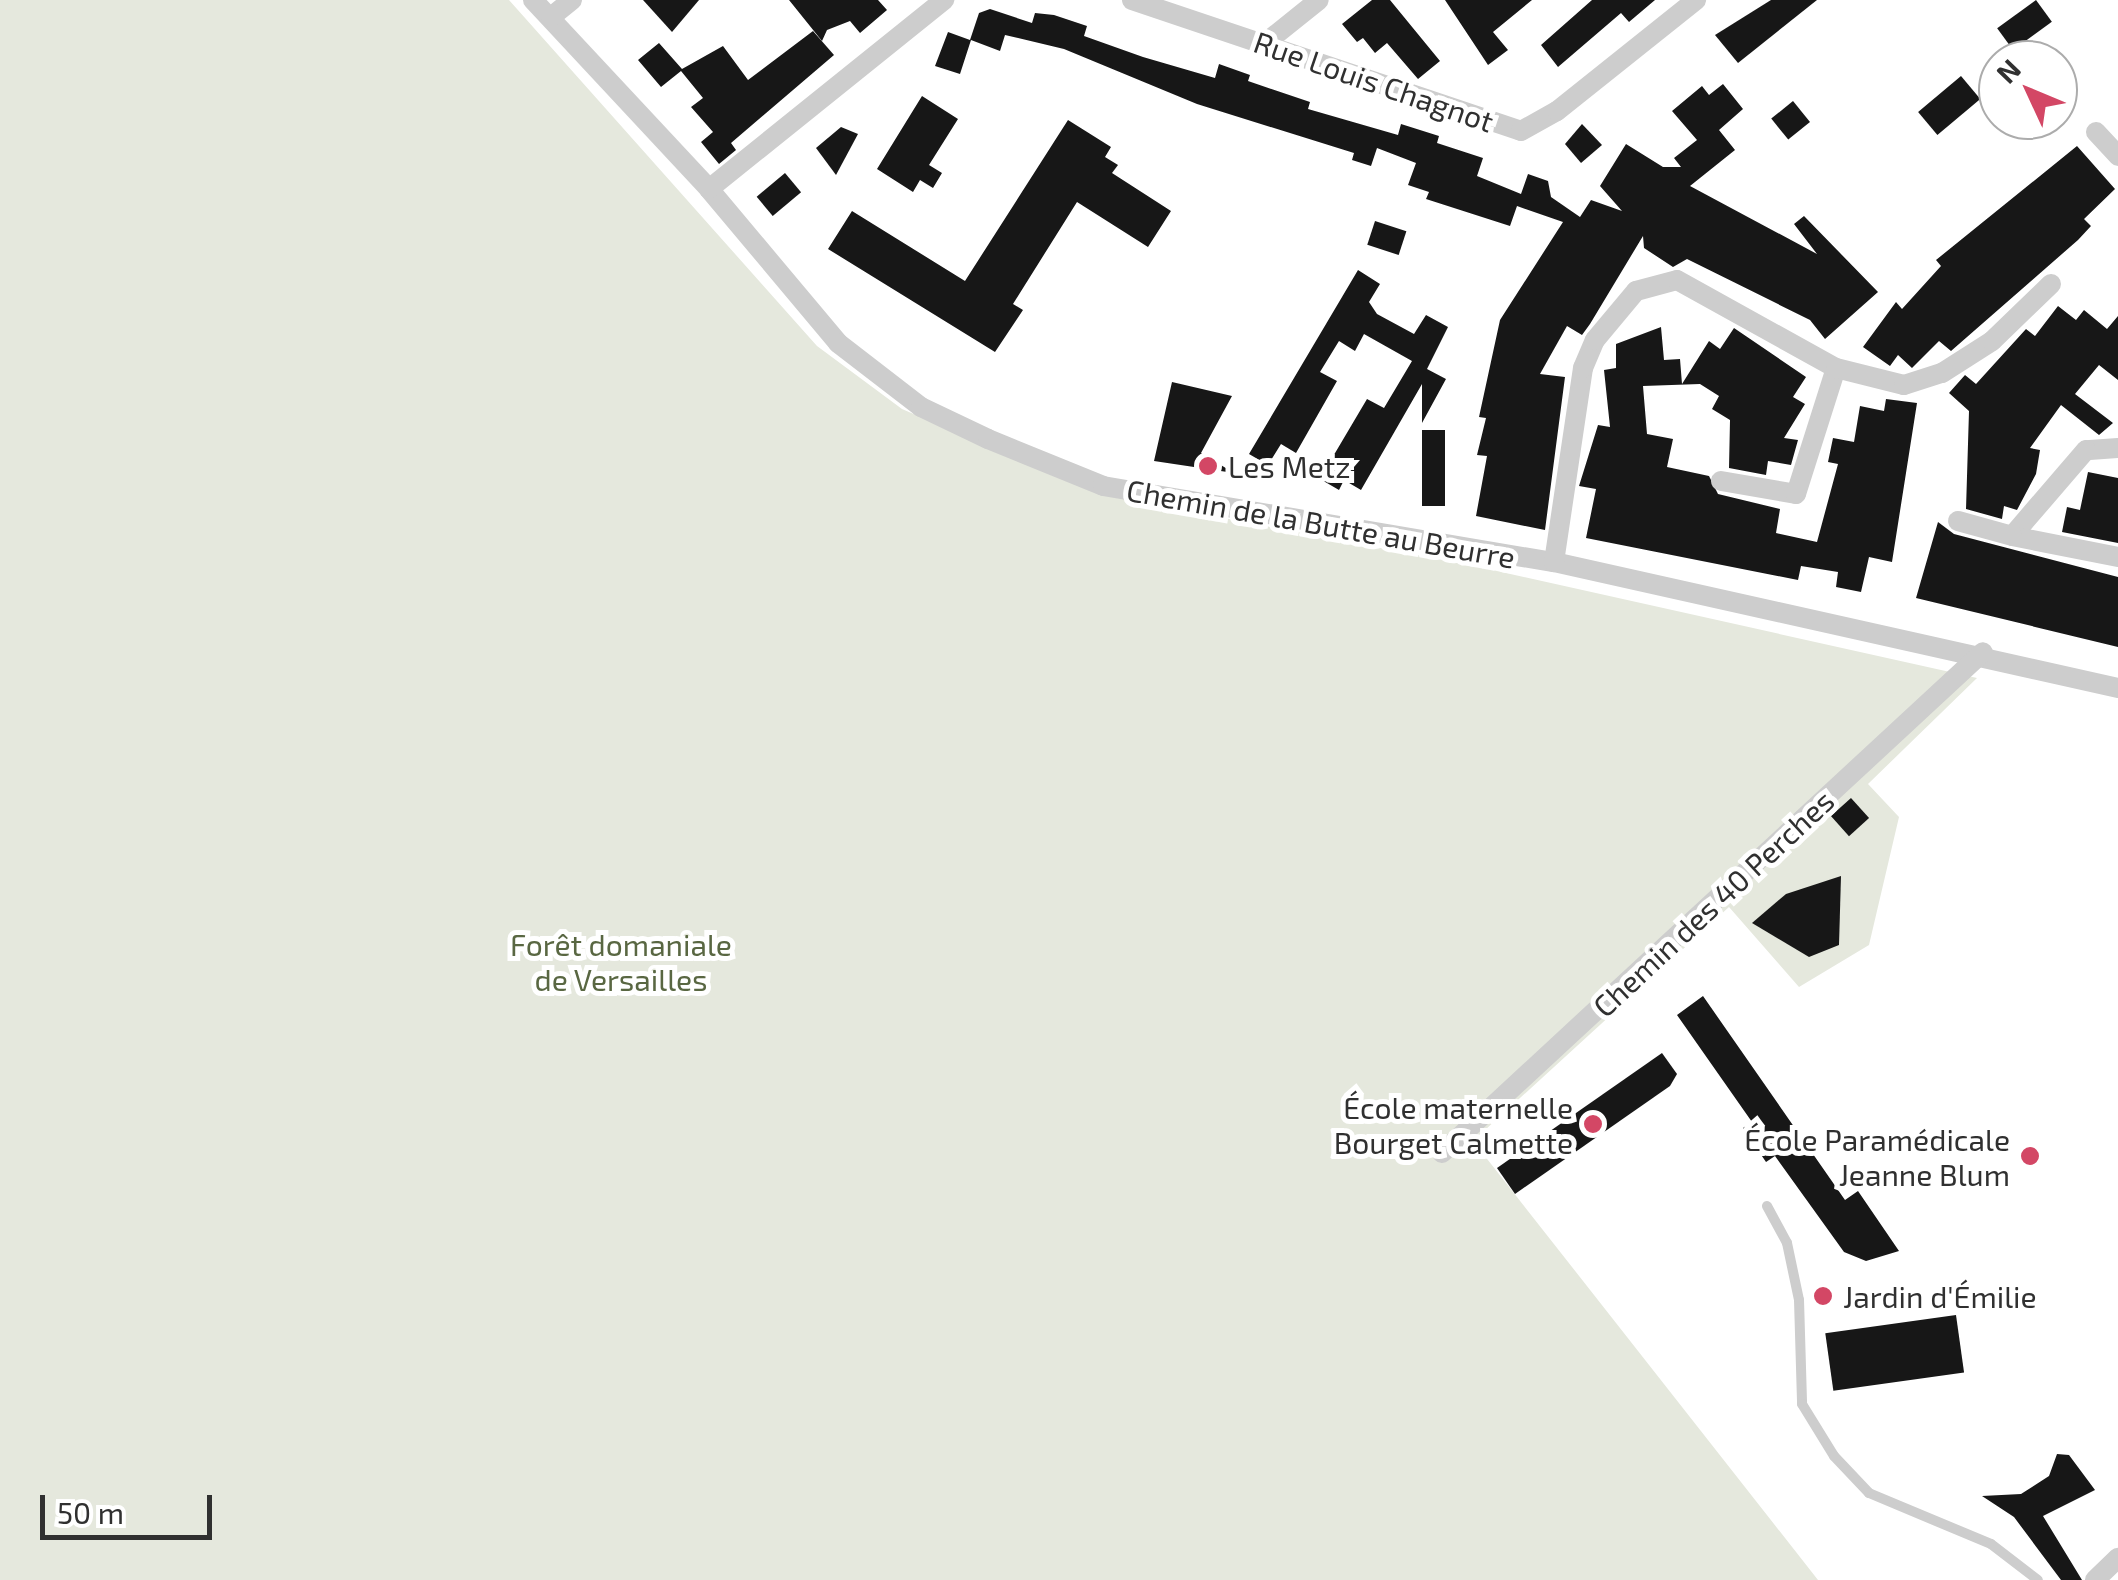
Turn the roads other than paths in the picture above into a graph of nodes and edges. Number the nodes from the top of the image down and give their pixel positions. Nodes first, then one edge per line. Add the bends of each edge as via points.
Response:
1 (534, 0) edge
2 (572, 0) edge
3 (944, 0) edge
4 (1132, 0) edge
5 (1319, 0) edge
6 (1696, 0) edge
7 (551, 17) junction
8 (1264, 44) junction
9 (2096, 132) dead end
10 (2118, 156) edge
11 (709, 189) junction
12 (2051, 284) dead end
13 (1836, 368) junction
14 (2118, 448) edge
15 (1722, 481) dead end
16 (1958, 522) dead end
17 (2012, 536) junction
18 (2118, 557) edge
19 (1554, 562) junction
20 (1983, 652) junction
21 (2114, 684) edge
22 (1442, 1152) dead end
23 (1767, 1206) dead end
24 (2118, 1558) edge
25 (2038, 1580) edge
26 (2095, 1580) edge

1 - 7 street, Chemin de la Butte au Beurre
2 - 7 street
3 - 11 street
4 - 8 street, Rue Louis Chagnot
5 - 8 street
6 - 8 street, Rue Louis Chagnot via 1545,120 1520,130
7 - 11 street, Chemin de la Butte au Beurre
9 - 10 street
11 - 19 street, Chemin de la Butte au Beurre via 838,343 921,406 988,439 1102,486
12 - 13 street via 1992,340 1942,373 1904,385
13 - 15 street via 1796,494
13 - 19 street via 1698,287 1677,280 1636,291 1595,340 1583,368
14 - 17 street via 2086,450
16 - 17 street
17 - 18 street
19 - 20 street, Chemin de la Butte au Beurre
20 - 21 street, Chemin de la Butte au Beurre
20 - 22 street, Chemin des 40 Perches
23 - 25 lane via 1786,1242 1798,1300 1802,1404 1834,1456 1869,1493 1991,1544
24 - 26 street

